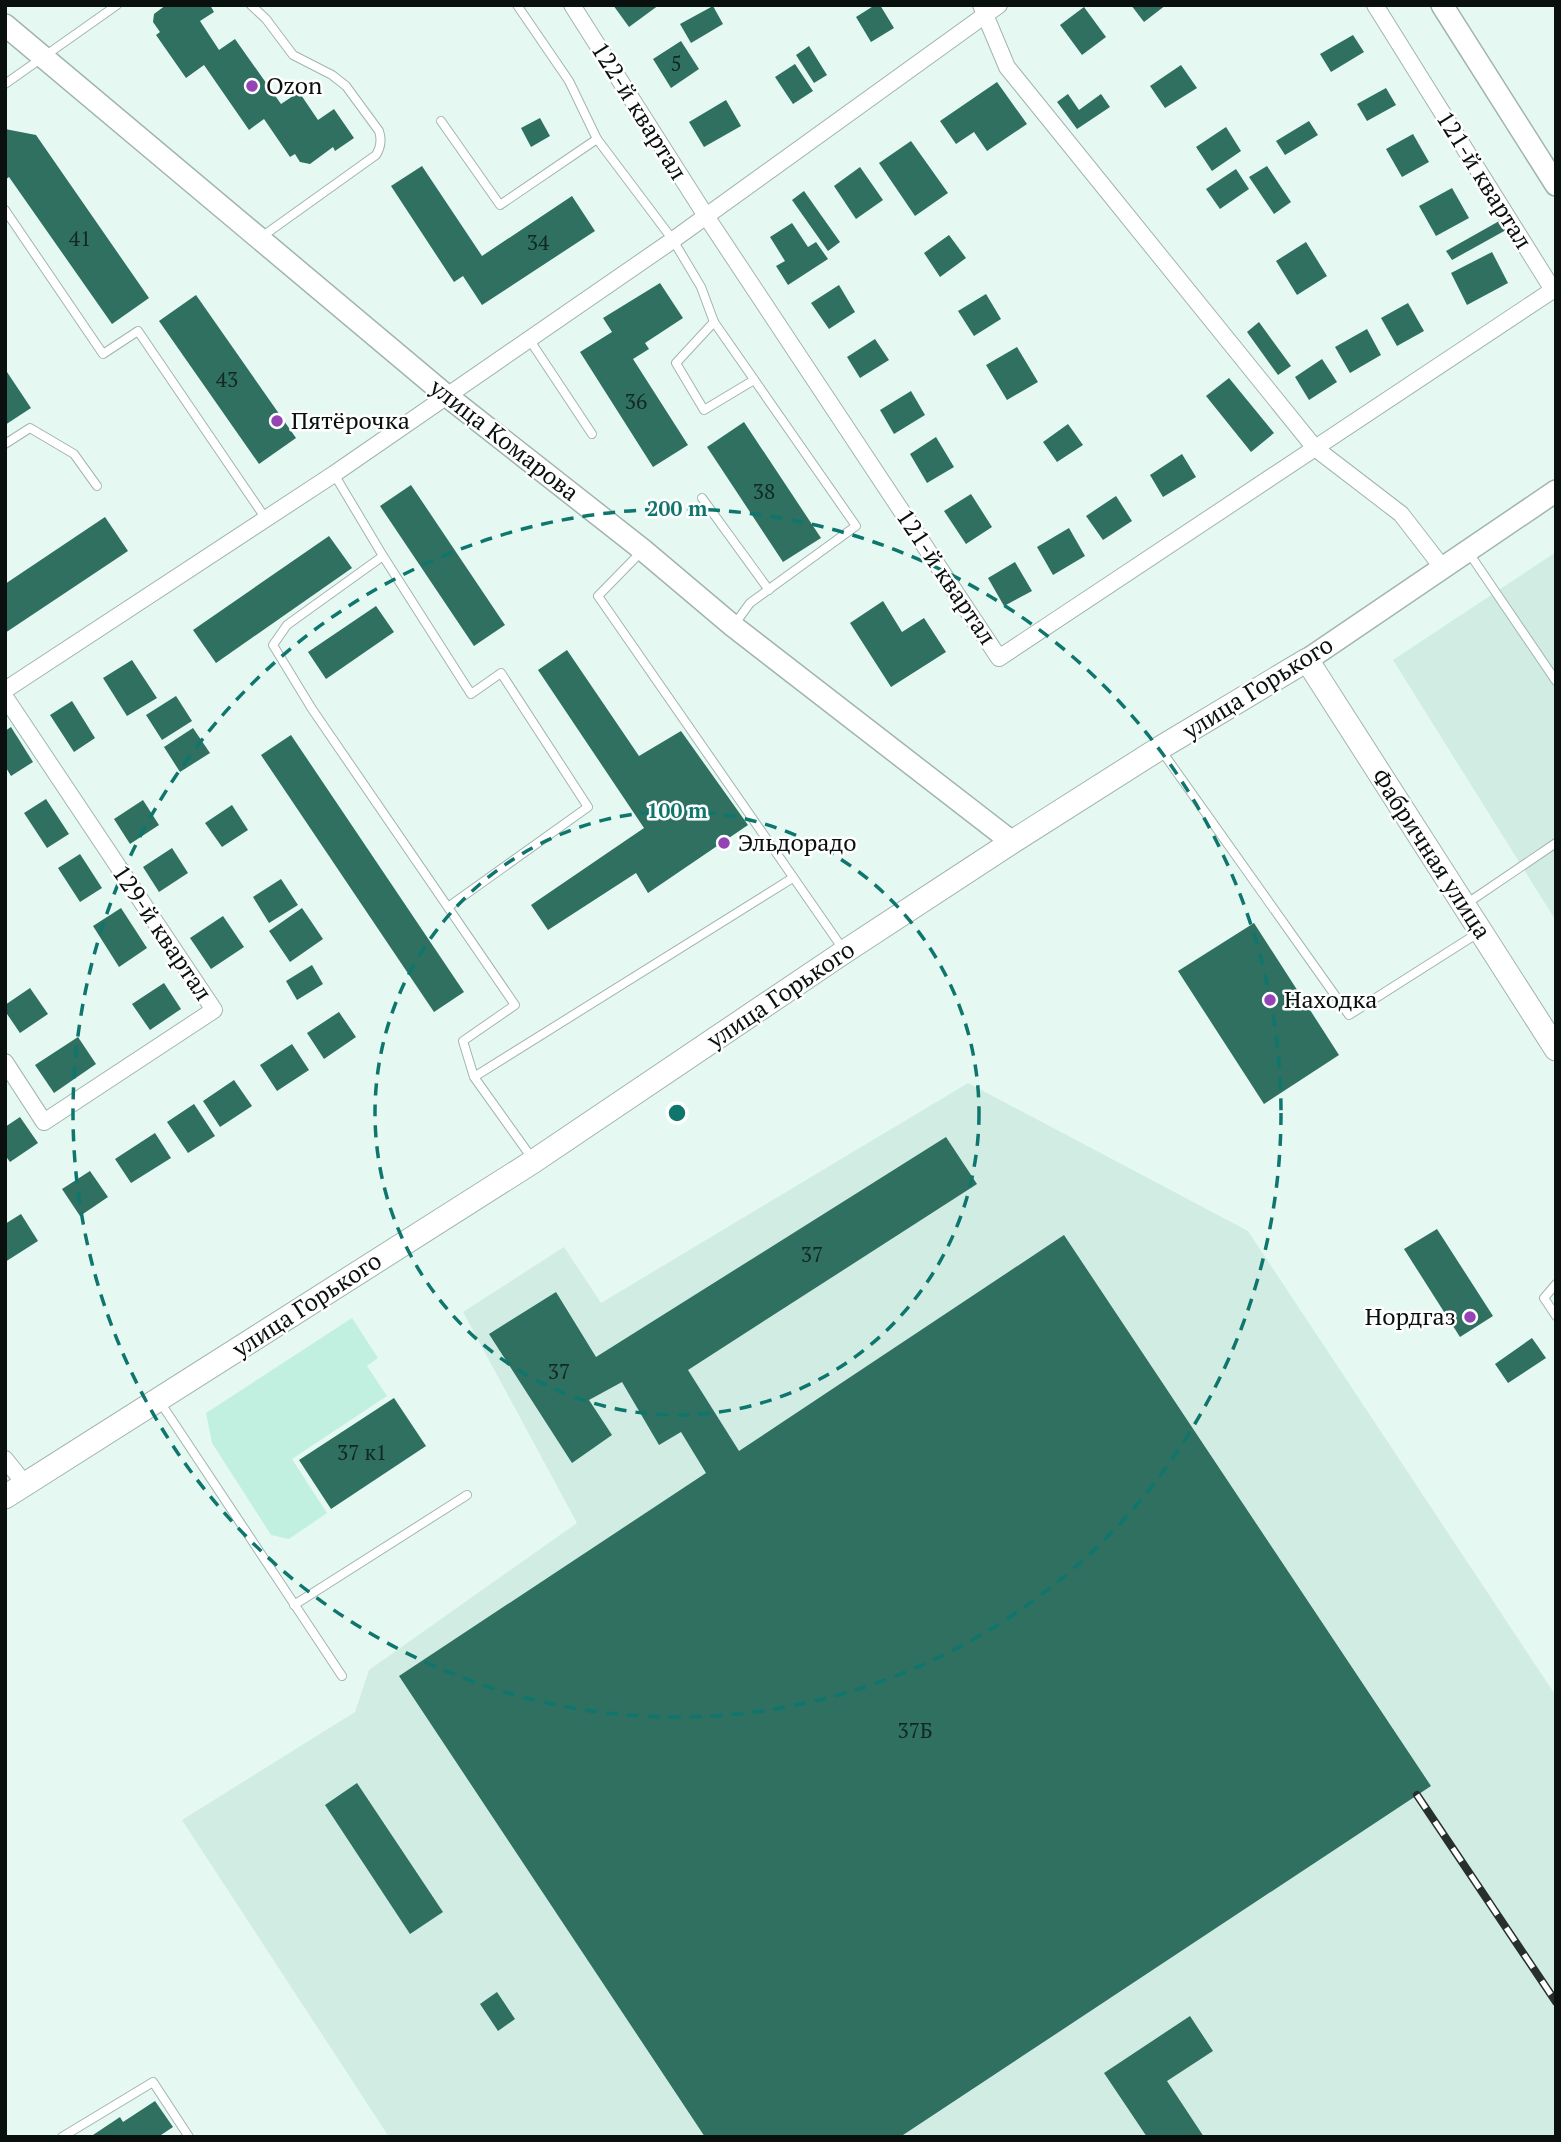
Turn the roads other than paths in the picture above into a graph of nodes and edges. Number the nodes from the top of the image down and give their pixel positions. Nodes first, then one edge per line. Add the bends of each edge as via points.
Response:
1 (117, 5) edge
2 (251, 5) edge
3 (517, 5) edge
4 (572, 5) edge
5 (1375, 5) edge
6 (1442, 5) edge
7 (989, 8) edge
8 (5, 25) edge
9 (44, 58) junction
10 (5, 84) edge
11 (441, 121) dead end
12 (597, 139) junction
13 (1556, 185) edge
14 (5, 210) edge
15 (706, 216) junction
16 (260, 239) junction
17 (673, 240) junction
18 (714, 322) junction
19 (529, 340) junction
20 (754, 380) junction
21 (447, 396) junction
22 (592, 435) dead end
23 (5, 444) edge
24 (1315, 449) junction
25 (334, 474) junction
26 (97, 486) dead end
27 (1556, 491) edge
28 (702, 499) dead end
29 (266, 519) junction
30 (643, 550) junction
31 (1467, 550) junction
32 (383, 556) junction
33 (1442, 566) junction
34 (769, 590) junction
35 (733, 626) junction
36 (1307, 660) junction
37 (1556, 681) edge
38 (5, 690) edge
39 (5, 697) edge
40 (1160, 748) junction
41 (1012, 842) junction
42 (1556, 843) edge
43 (791, 879) junction
44 (1464, 905) junction
45 (448, 907) junction
46 (1481, 932) junction
47 (844, 952) junction
48 (1556, 1049) edge
49 (5, 1062) edge
50 (474, 1077) junction
51 (534, 1161) junction
52 (1556, 1284) edge
53 (1556, 1316) edge
54 (158, 1399) junction
55 (5, 1459) edge
56 (25, 1484) junction
57 (467, 1494) dead end
58 (5, 1497) edge
59 (294, 1605) junction
60 (342, 1676) dead end
61 (62, 2137) edge
62 (189, 2137) edge

1 - 9 lane
2 - 16 lane via 293,55 346,86 381,137 376,155
3 - 12 lane via 569,81
4 - 15 street, 122-й квартал
5 - 24 street, 121-й квартал via 1553,290
6 - 13 street
7 - 15 street
7 - 24 street via 1007,67
8 - 9 street, улица Комарова
9 - 10 lane
9 - 16 street, улица Комарова
11 - 12 lane via 500,205
12 - 17 lane
14 - 29 lane via 103,354 138,331
15 - 17 street
15 - 24 street, 121-й квартал via 999,657
16 - 21 street, улица Комарова
17 - 18 lane via 701,287
17 - 19 street
18 - 20 lane
18 - 20 lane via 676,363 704,410
19 - 21 street
19 - 22 lane
20 - 34 lane via 856,526
21 - 25 street
21 - 30 street, улица Комарова
23 - 26 lane via 30,428 74,454
24 - 33 street via 1401,514
25 - 29 street
25 - 32 lane
27 - 31 street, улица Горького
28 - 34 lane
29 - 38 street
30 - 35 street, улица Комарова
30 - 43 lane via 598,596
31 - 33 street, улица Горького
31 - 37 lane
32 - 45 lane via 286,625 274,645 312,709
32 - 45 lane via 471,694 501,673 588,807
33 - 36 street, улица Горького
34 - 35 lane via 750,603
35 - 41 street, улица Комарова
36 - 40 main road, улица Горького
36 - 44 main road, Фабричная улица
39 - 49 street, 129-й квартал via 214,1010 44,1122
40 - 41 main road, улица Горького
40 - 46 lane via 1349,1015
41 - 47 main road, улица Горького
42 - 44 lane
43 - 47 lane
43 - 50 lane
44 - 46 main road, Фабричная улица
45 - 50 lane via 515,1005 463,1041
46 - 48 main road, Фабричная улица
47 - 51 main road, улица Горького
50 - 51 lane
51 - 54 main road, улица Горького
52 - 53 lane via 1544,1297
54 - 56 main road, улица Горького
54 - 59 lane
55 - 56 street
56 - 58 main road, улица Горького
57 - 59 lane
59 - 60 lane
61 - 62 lane via 153,2082

